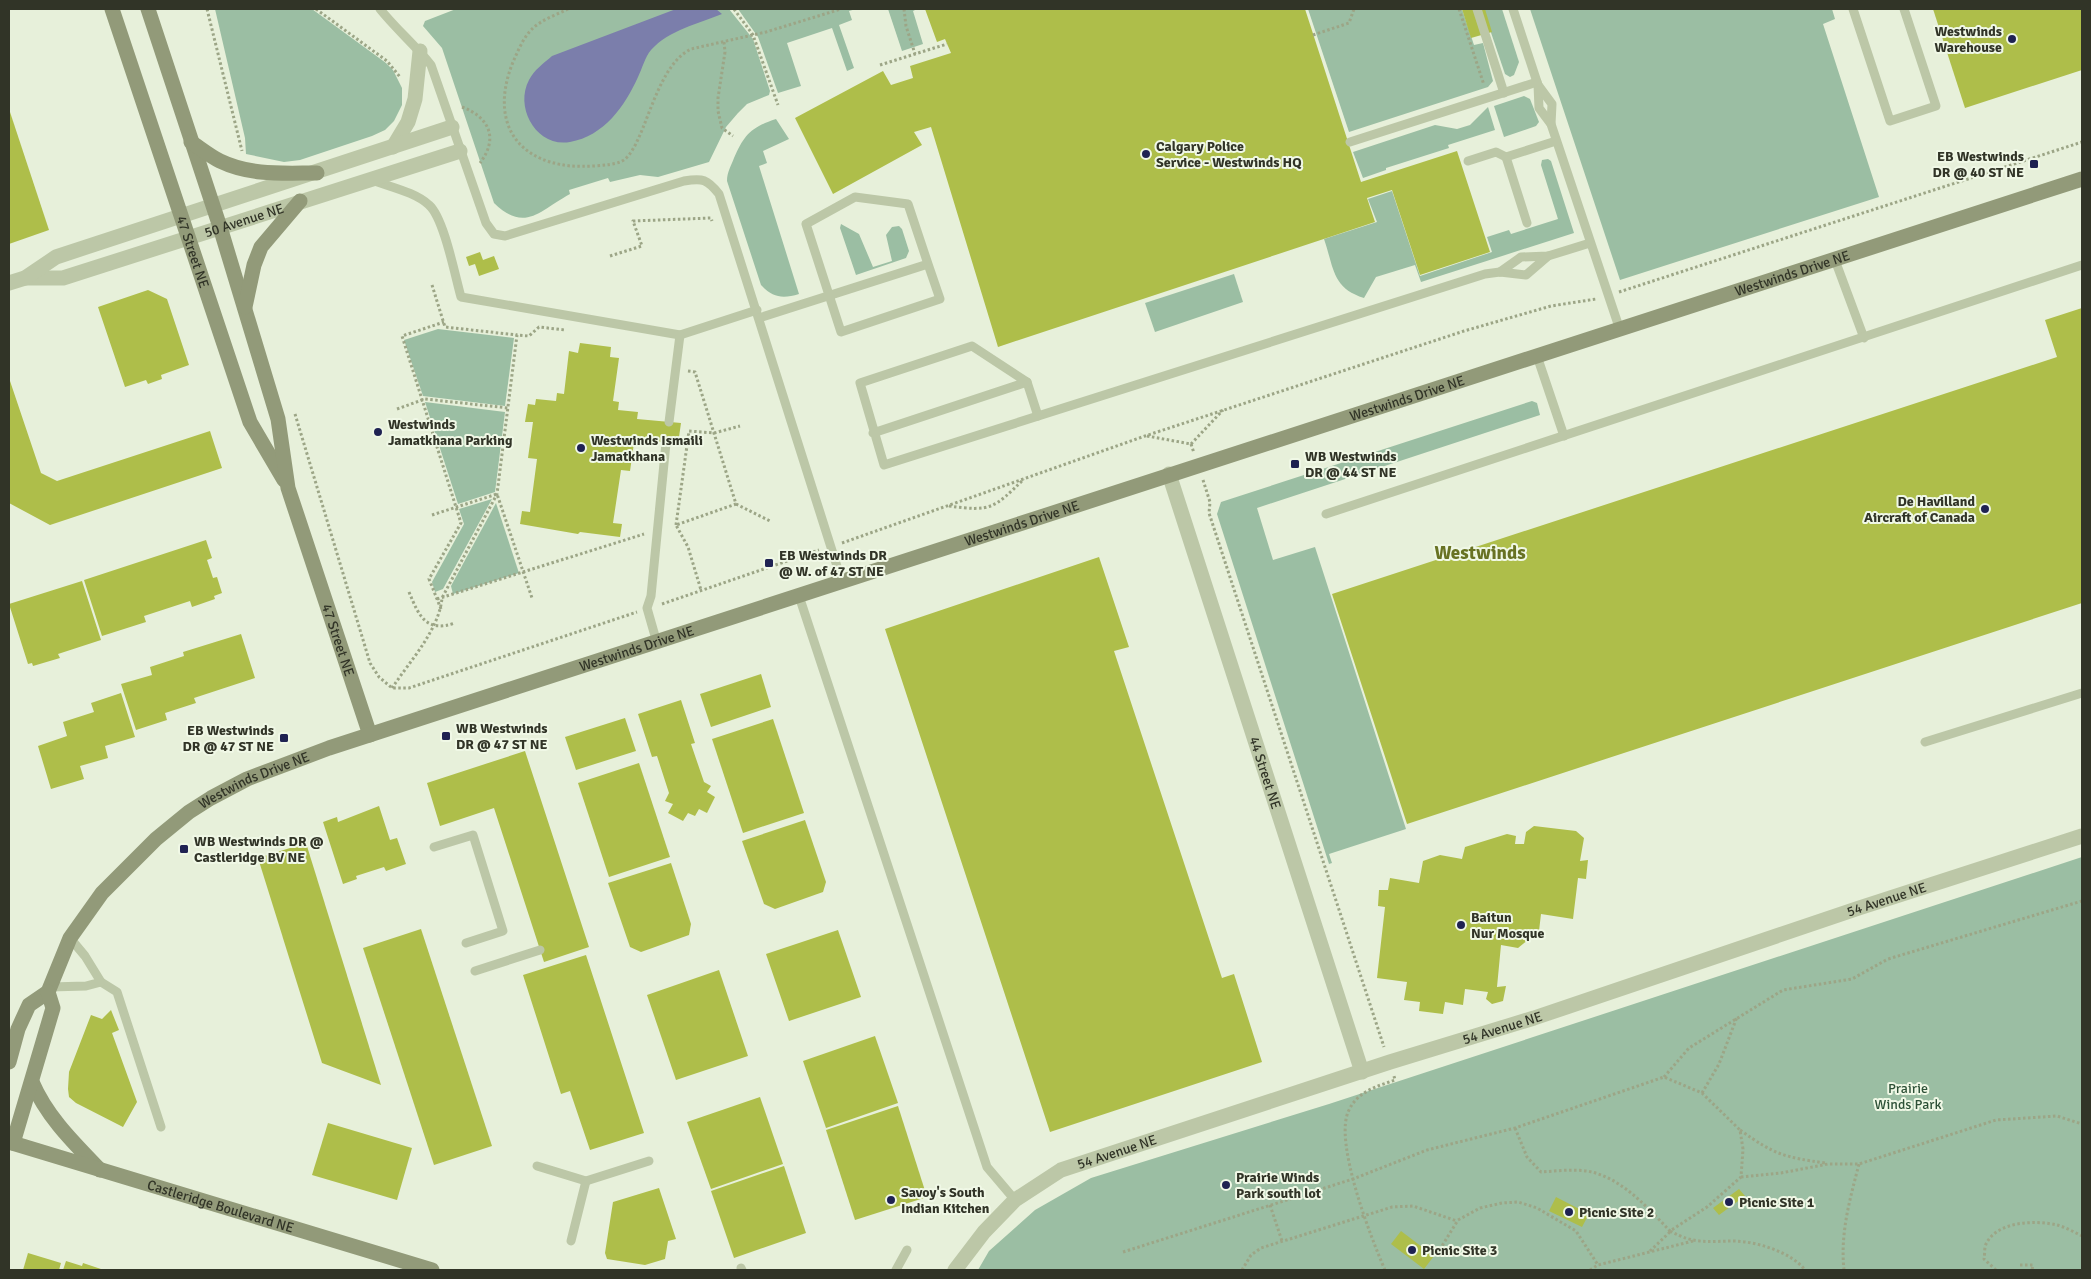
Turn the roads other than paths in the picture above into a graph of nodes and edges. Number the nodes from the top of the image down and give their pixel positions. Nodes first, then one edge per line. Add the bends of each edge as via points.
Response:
1 (112, 9) edge
2 (148, 9) edge
3 (380, 9) edge
4 (1477, 9) edge
5 (1514, 9) edge
6 (1853, 9) edge
7 (1904, 9) edge
8 (420, 51) junction
9 (1538, 84) junction
10 (1504, 93) junction
11 (1551, 124) junction
12 (452, 128) junction
13 (1556, 141) junction
14 (191, 142) junction
15 (1350, 142) dead end
16 (393, 147) junction
17 (460, 151) junction
18 (1506, 157) junction
19 (1468, 161) dead end
20 (317, 173) junction
21 (369, 179) junction
22 (2082, 179) edge
23 (300, 201) junction
24 (213, 207) junction
25 (181, 217) junction
26 (1527, 223) dead end
27 (220, 227) junction
28 (188, 237) junction
29 (1590, 243) junction
30 (1548, 256) junction
31 (1835, 260) junction
32 (928, 264) junction
33 (2082, 265) edge
34 (1500, 272) junction
35 (25, 278) junction
36 (9, 283) edge
37 (829, 296) junction
38 (245, 309) junction
39 (758, 314) junction
40 (1620, 330) junction
41 (680, 335) junction
42 (1864, 338) junction
43 (1537, 356) junction
44 (1027, 382) junction
45 (1038, 416) junction
46 (668, 422) dead end
47 (873, 433) junction
48 (1564, 436) junction
49 (666, 443) dead end
50 (1169, 474) junction
51 (288, 488) junction
52 (1326, 514) dead end
53 (842, 582) junction
54 (799, 596) junction
55 (657, 642) junction
56 (2082, 693) edge
57 (370, 735) junction
58 (1925, 742) dead end
59 (2082, 836) edge
60 (434, 847) dead end
61 (70, 938) junction
62 (466, 943) dead end
63 (540, 950) dead end
64 (475, 971) dead end
65 (101, 982) junction
66 (49, 990) junction
67 (13, 1033) edge
68 (9, 1062) edge
69 (1362, 1072) junction
70 (32, 1082) junction
71 (160, 1127) dead end
72 (11, 1143) edge
73 (649, 1161) dead end
74 (537, 1166) dead end
75 (101, 1171) junction
76 (586, 1181) junction
77 (1016, 1200) junction
78 (571, 1241) dead end
79 (907, 1250) dead end
80 (432, 1270) edge
81 (896, 1270) edge
82 (955, 1270) edge

1 - 25 street, 47 Street NE
2 - 14 street, 47 Street NE
3 - 8 lane
4 - 10 lane
5 - 9 lane
6 - 7 lane via 1890,122 1936,106
8 - 12 lane via 431,65
8 - 16 street via 415,99 408,122
9 - 10 lane
9 - 11 lane via 1539,108
9 - 11 lane via 1552,104
10 - 15 lane
11 - 13 lane
12 - 16 street, 50 Avenue NE
12 - 17 lane
13 - 18 lane
13 - 29 lane
14 - 20 street via 220,161 238,168 262,173
14 - 24 street, 47 Street NE
16 - 20 street, 50 Avenue NE
17 - 21 street, 50 Avenue NE
17 - 39 lane via 486,223 494,234 500,236 684,181 709,181 719,194
18 - 19 lane via 1496,152
18 - 26 lane
20 - 24 street, 50 Avenue NE
21 - 23 street, 50 Avenue NE
21 - 41 lane via 429,205 440,223 462,297
22 - 31 street, Westwinds Drive NE
23 - 27 street, 50 Avenue NE
23 - 38 street via 261,247
24 - 25 street, 50 Avenue NE
24 - 27 street, 47 Street NE
25 - 28 street, 47 Street NE
25 - 35 street, 50 Avenue NE via 56,257
27 - 28 street, 50 Avenue NE
27 - 38 street, 47 Street NE
28 - 35 street, 50 Avenue NE via 63,278
28 - 51 street, 47 Street NE via 250,422
29 - 30 lane
29 - 40 lane
30 - 34 lane via 1521,257
30 - 34 lane via 1526,275
31 - 40 street, Westwinds Drive NE
31 - 42 lane
32 - 37 lane
32 - 37 lane via 940,299 841,332
32 - 37 lane via 908,204 856,197 806,224
33 - 42 lane
34 - 45 lane
35 - 36 street, 50 Avenue NE
37 - 39 lane
38 - 51 street, 47 Street NE via 278,420
39 - 41 lane
39 - 53 lane
40 - 43 street, Westwinds Drive NE
41 - 46 lane
42 - 48 lane
43 - 48 lane
43 - 50 street, Westwinds Drive NE
44 - 45 lane
44 - 47 lane
44 - 47 lane via 972,346 860,383
45 - 47 lane via 884,465
48 - 52 lane
49 - 55 lane via 651,596 647,608
50 - 53 street, Westwinds Drive NE
50 - 69 street, 44 Street NE
51 - 57 street, 47 Street NE
53 - 54 street, Westwinds Drive NE
54 - 55 street, Westwinds Drive NE
54 - 77 lane via 987,1167
55 - 57 street, Westwinds Drive NE
56 - 58 lane
57 - 61 street, Westwinds Drive NE via 247,779 189,812 156,839 102,893
59 - 69 street, 54 Avenue NE
60 - 62 lane via 473,835 503,931
61 - 65 lane
61 - 66 street, Westwinds Drive NE
63 - 64 lane
65 - 66 lane
65 - 71 lane via 117,992
66 - 67 street via 29,1005
66 - 70 street, Westwinds Drive NE via 53,1008
67 - 68 street
69 - 77 street, 54 Avenue NE via 1061,1170
70 - 72 street, Westwinds Drive NE
70 - 75 street via 57,1124
72 - 75 street, Castleridge Boulevard NE
73 - 76 lane
74 - 76 lane
75 - 80 street, Castleridge Boulevard NE
76 - 78 lane
77 - 82 street, 54 Avenue NE via 984,1232
79 - 81 lane

